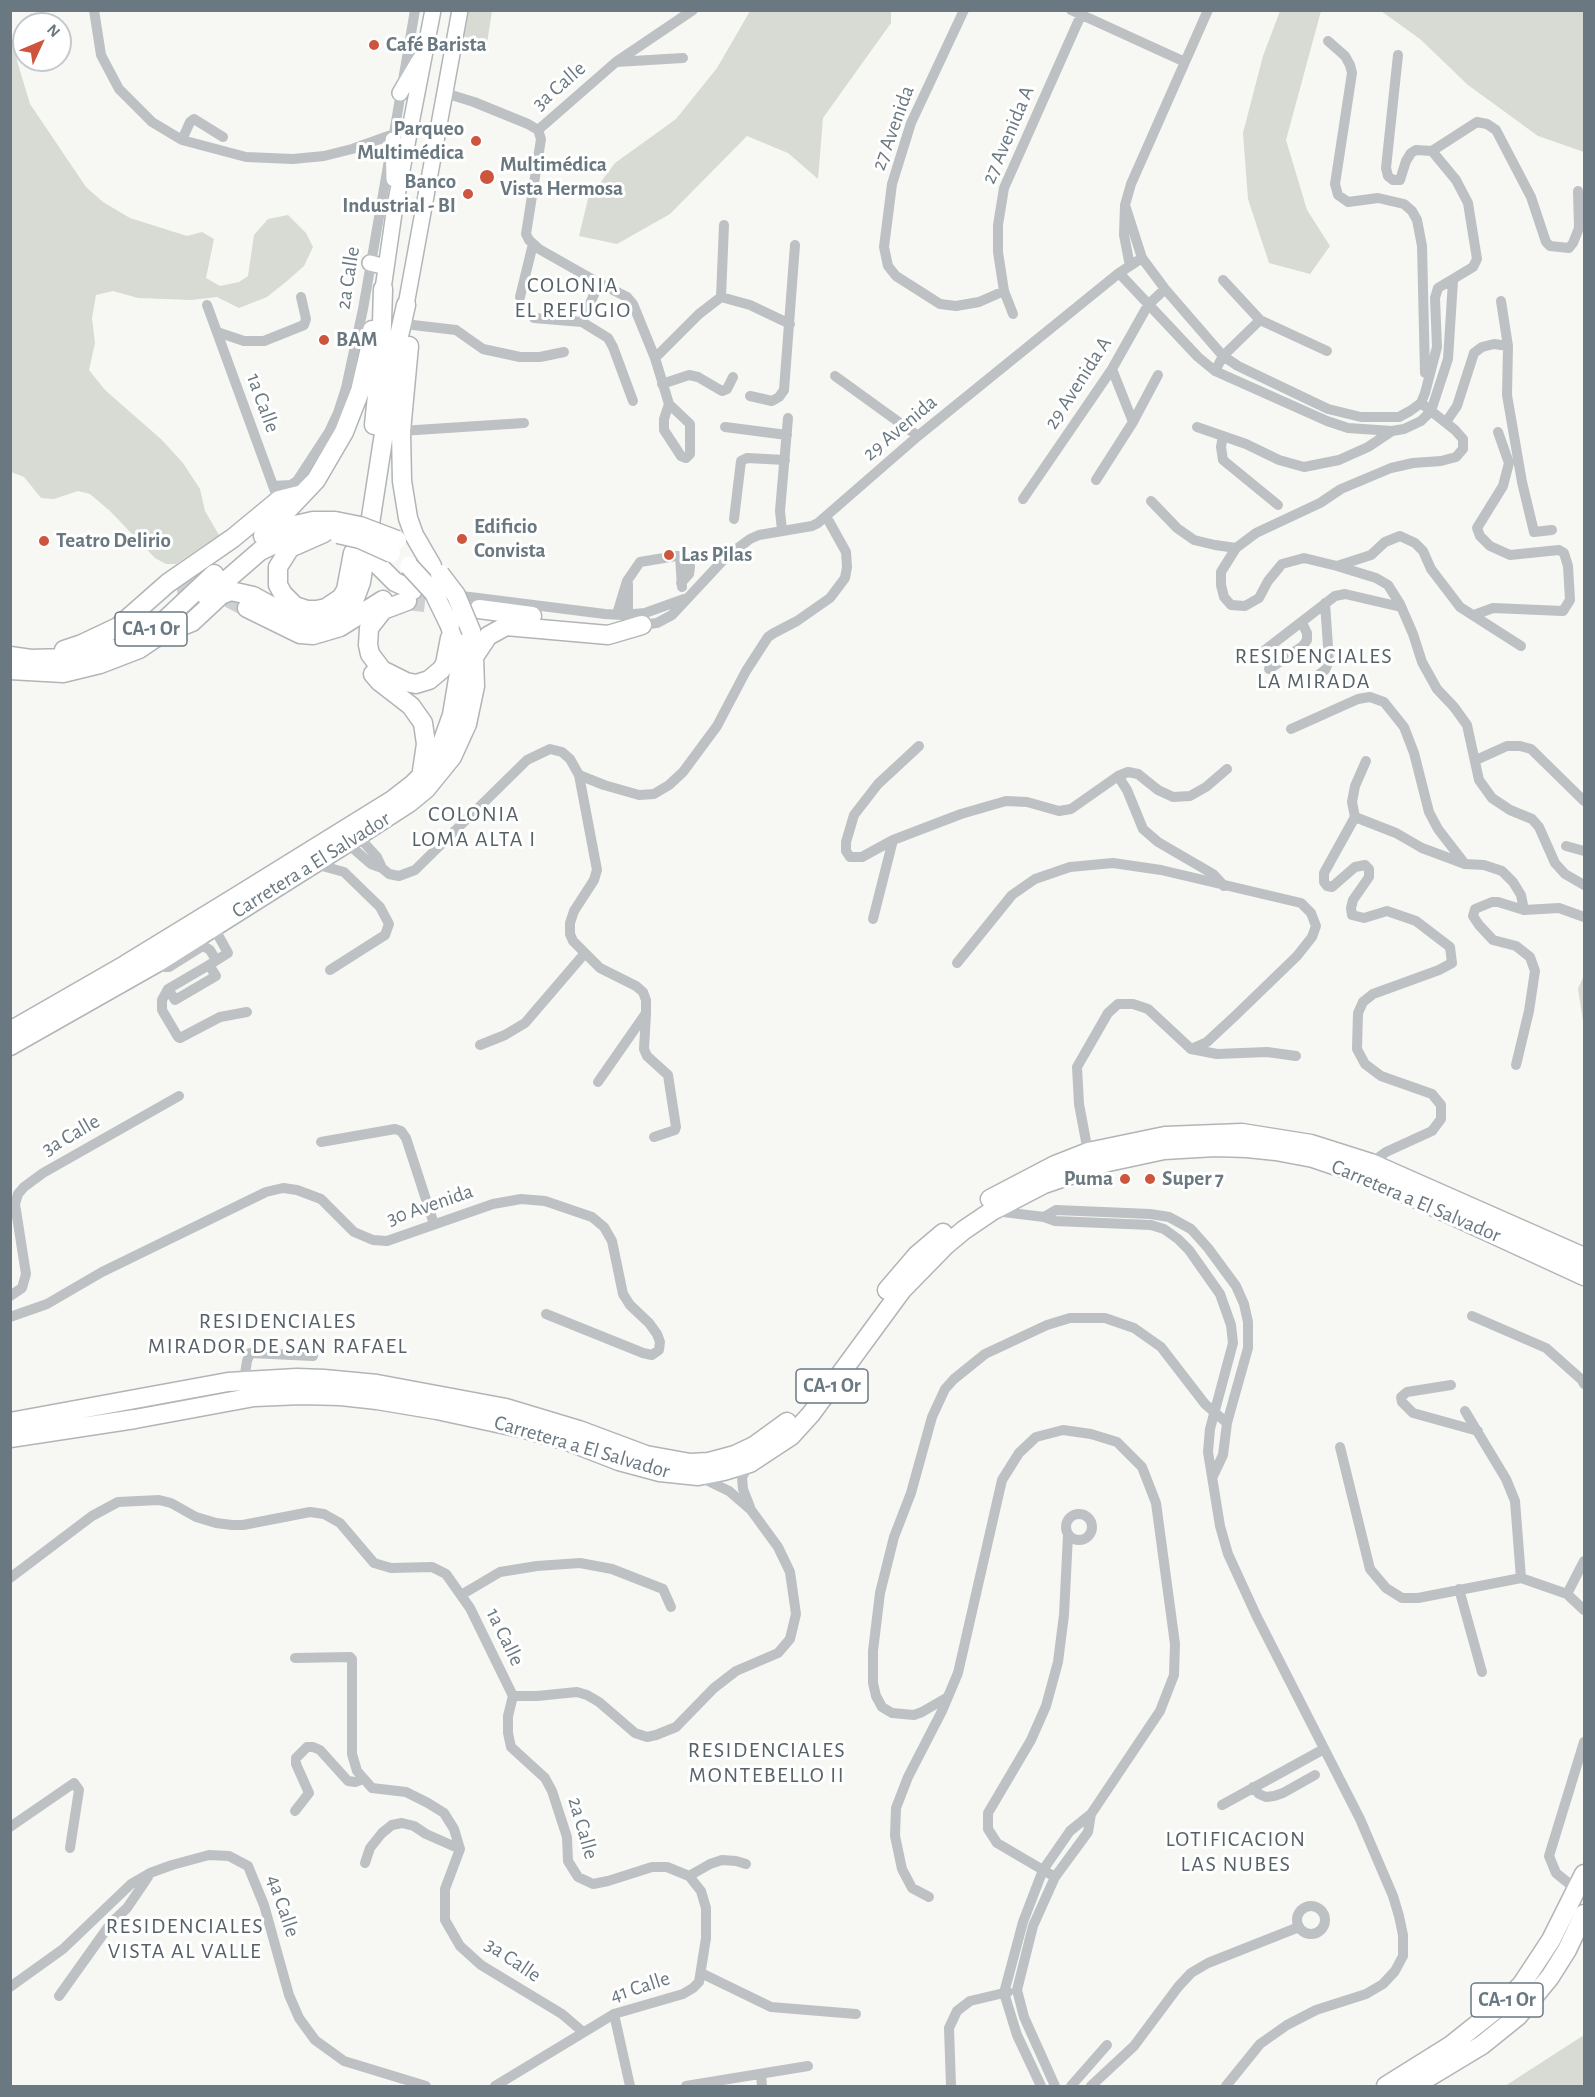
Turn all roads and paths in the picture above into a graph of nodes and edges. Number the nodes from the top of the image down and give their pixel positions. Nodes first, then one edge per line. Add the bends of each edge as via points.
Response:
1 (94, 10) edge
2 (415, 10) edge
3 (433, 10) edge
4 (460, 10) edge
5 (693, 10) edge
6 (964, 10) edge
7 (1208, 10) edge
8 (1077, 12) edge
9 (1328, 41) dead end
10 (426, 49) junction
11 (1398, 55) dead end
12 (683, 58) dead end
13 (616, 62) junction
14 (1185, 62) junction
15 (400, 93) junction
16 (445, 93) junction
17 (538, 130) junction
18 (223, 137) dead end
19 (393, 137) junction
20 (182, 140) junction
21 (1432, 151) junction
22 (1578, 191) dead end
23 (1125, 205) junction
24 (395, 206) junction
25 (724, 225) dead end
26 (529, 239) junction
27 (795, 245) dead end
28 (1142, 258) junction
29 (412, 262) junction
30 (370, 263) junction
31 (386, 264) junction
32 (1130, 266) junction
33 (1119, 273) junction
34 (1223, 280) dead end
35 (1453, 281) junction
36 (599, 283) junction
37 (408, 285) junction
38 (383, 287) junction
39 (1165, 289) junction
40 (1004, 291) junction
41 (301, 297) dead end
42 (520, 297) dead end
43 (721, 297) junction
44 (1501, 300) dead end
45 (207, 305) dead end
46 (406, 305) junction
47 (1148, 305) junction
48 (1013, 314) dead end
49 (534, 318) dead end
50 (1260, 320) junction
51 (582, 322) junction
52 (790, 324) junction
53 (412, 325) junction
54 (217, 332) junction
55 (1508, 346) junction
56 (1326, 351) dead end
57 (564, 352) dead end
58 (1223, 356) junction
59 (655, 358) junction
60 (1112, 369) junction
61 (1215, 370) junction
62 (1158, 375) dead end
63 (835, 376) dead end
64 (733, 377) dead end
65 (662, 384) junction
66 (750, 396) dead end
67 (1423, 398) junction
68 (633, 401) dead end
69 (669, 404) dead end
70 (1431, 411) junction
71 (788, 418) dead end
72 (1133, 422) junction
73 (1446, 422) junction
74 (524, 423) dead end
75 (1197, 427) dead end
76 (725, 428) dead end
77 (401, 430) junction
78 (1392, 431) junction
79 (1498, 432) dead end
80 (787, 435) junction
81 (918, 436) junction
82 (1223, 436) junction
83 (785, 460) junction
84 (379, 467) junction
85 (1096, 480) dead end
86 (1023, 499) dead end
87 (278, 500) junction
88 (1151, 501) dead end
89 (1278, 505) dead end
90 (826, 516) junction
91 (735, 519) dead end
92 (332, 530) junction
93 (782, 530) junction
94 (1552, 530) dead end
95 (263, 536) junction
96 (394, 546) junction
97 (1236, 548) junction
98 (1337, 566) junction
99 (434, 567) junction
100 (627, 581) junction
101 (177, 590) tunnel mouth
102 (410, 596) junction
103 (687, 598) junction
104 (1325, 603) junction
105 (376, 606) junction
106 (1401, 607) junction
107 (247, 608) tunnel mouth
108 (480, 609) dead end
109 (616, 614) junction
110 (1474, 615) junction
111 (635, 620) junction
112 (1302, 623) junction
113 (450, 627) junction
114 (165, 633) junction
115 (1521, 646) dead end
116 (1266, 650) dead end
117 (102, 651) junction
118 (10, 657) edge
119 (474, 657) junction
120 (31, 659) junction
121 (1269, 669) dead end
122 (10, 670) edge
123 (1317, 676) dead end
124 (1291, 729) dead end
125 (919, 746) dead end
126 (1476, 760) junction
127 (1366, 761) dead end
128 (1227, 769) dead end
129 (579, 775) junction
130 (421, 776) junction
131 (1118, 776) junction
132 (1584, 801) edge
133 (1355, 817) junction
134 (353, 839) junction
135 (893, 840) junction
136 (1566, 846) dead end
137 (1584, 851) edge
138 (313, 864) junction
139 (1465, 864) junction
140 (1584, 885) edge
141 (1224, 886) junction
142 (1524, 910) junction
143 (1584, 917) edge
144 (873, 920) dead end
145 (216, 925) junction
146 (201, 942) junction
147 (585, 953) junction
148 (212, 962) junction
149 (957, 963) dead end
150 (330, 970) dead end
151 (247, 1012) dead end
152 (646, 1013) junction
153 (10, 1030) edge
154 (480, 1044) dead end
155 (10, 1046) edge
156 (1191, 1048) junction
157 (1296, 1056) dead end
158 (1516, 1065) dead end
159 (598, 1083) dead end
160 (179, 1095) dead end
161 (654, 1137) dead end
162 (321, 1142) dead end
163 (1088, 1152) junction
164 (1371, 1163) junction
165 (1044, 1184) junction
166 (992, 1211) junction
167 (1169, 1217) junction
168 (1135, 1219) junction
169 (434, 1224) junction
170 (1164, 1229) junction
171 (1208, 1248) junction
172 (1584, 1257) edge
173 (1196, 1259) junction
174 (1584, 1276) edge
175 (10, 1296) edge
176 (546, 1314) dead end
177 (1472, 1316) dead end
178 (10, 1317) edge
179 (313, 1356) dead end
180 (1228, 1363) junction
181 (1243, 1367) junction
182 (244, 1380) junction
183 (217, 1383) junction
184 (1584, 1384) edge
185 (1451, 1385) dead end
186 (126, 1400) junction
187 (1465, 1411) dead end
188 (1215, 1413) junction
189 (158, 1415) junction
190 (10, 1422) edge
191 (1227, 1423) junction
192 (80, 1428) junction
193 (1478, 1431) junction
194 (10, 1438) edge
195 (1340, 1447) dead end
196 (750, 1463) junction
197 (698, 1476) junction
198 (1214, 1476) junction
199 (751, 1510) junction
200 (1068, 1535) dead end
201 (1584, 1561) edge
202 (10, 1578) edge
203 (1521, 1578) junction
204 (1459, 1589) junction
205 (1568, 1594) junction
206 (461, 1595) junction
207 (672, 1607) dead end
208 (1584, 1610) edge
209 (295, 1658) dead end
210 (1482, 1672) dead end
211 (513, 1696) junction
212 (948, 1696) junction
213 (1584, 1743) edge
214 (1324, 1749) junction
215 (1315, 1775) dead end
216 (363, 1779) junction
217 (1253, 1787) junction
218 (1221, 1804) dead end
219 (295, 1811) dead end
220 (1091, 1814) junction
221 (10, 1827) edge
222 (70, 1848) dead end
223 (460, 1849) junction
224 (365, 1863) dead end
225 (746, 1864) dead end
226 (1044, 1870) junction
227 (150, 1873) junction
228 (688, 1876) junction
229 (1055, 1877) junction
230 (1581, 1882) edge
231 (929, 1897) dead end
232 (1584, 1914) edge
233 (1299, 1927) dead end
234 (701, 1973) junction
235 (10, 1987) edge
236 (1017, 1990) junction
237 (1004, 1993) junction
238 (59, 1996) dead end
239 (614, 2014) junction
240 (856, 2014) dead end
241 (583, 2032) junction
242 (1107, 2045) dead end
243 (808, 2066) dead end
244 (761, 2074) junction
245 (698, 2085) edge
246 (426, 2086) edge
247 (495, 2086) edge
248 (630, 2086) edge
249 (686, 2086) edge
250 (762, 2086) edge
251 (951, 2086) edge
252 (1041, 2086) edge
253 (1055, 2086) edge
254 (1071, 2086) edge
255 (1091, 2086) edge
256 (1226, 2086) edge
257 (1386, 2086) edge
258 (1414, 2086) edge

1 - 20 street via 101,55 119,89 153,122
2 - 15 street, 2a Calle
3 - 10 main road
4 - 16 main road
5 - 13 street, 3a Calle
6 - 40 street, 27 Avenida via 911,123 892,184 884,247 888,266 896,276 940,304 979,302
7 - 14 street
8 - 14 street
8 - 40 street, 27 Avenida A via 1004,188 998,225
9 - 67 street via 1345,56 1352,73 1335,184 1338,195 1348,202 1378,198 1404,204 1417,220 1425,311
10 - 15 main road
10 - 24 main road
11 - 21 street via 1388,176 1400,180 1412,153
12 - 13 street
13 - 17 street, 3a Calle
14 - 23 street
15 - 19 street, 2a Calle
16 - 17 street
16 - 29 main road
17 - 26 street, 3a Calle via 541,140
18 - 20 street via 195,119
19 - 20 street via 324,156 293,159 246,157
19 - 24 main road
19 - 30 street, 2a Calle
21 - 22 street via 1477,122 1496,130 1550,246 1569,248 1573,243 1579,228
21 - 35 street via 1456,180 1468,203 1477,259 1473,267
23 - 28 street
23 - 32 street via 1124,235
24 - 31 main road
25 - 43 street
26 - 36 street
26 - 42 street, 3a Calle
27 - 52 street
28 - 32 street, 29 Avenida
28 - 39 street
29 - 31 main road via 401,272
29 - 37 main road
30 - 31 main road
30 - 87 street, 2a Calle via 354,355 338,413 297,481
31 - 38 main road
32 - 33 street, 29 Avenida
33 - 47 street
33 - 81 street, 29 Avenida
34 - 50 street
35 - 67 street via 1442,284 1435,298 1437,347
35 - 70 street via 1448,359
36 - 51 street
36 - 59 street via 633,303
37 - 38 main road via 397,281
37 - 46 main road
38 - 87 highway via 374,310 360,391 348,422 320,475 303,494
38 - 92 highway via 381,357 372,438 349,579 334,604 317,610 301,609 289,601 278,585 278,567 290,548
39 - 47 street, 29 Avenida A
39 - 58 street
40 - 48 street, 27 Avenida A
41 - 54 street via 306,319 303,325 264,341 244,341
43 - 52 street via 750,305
43 - 59 street
44 - 55 street
45 - 54 street, 1a Calle
46 - 53 highway
46 - 84 highway
47 - 60 street, 29 Avenida A
47 - 61 street
49 - 51 street
50 - 56 street
50 - 58 street
51 - 68 street via 608,338
52 - 66 street via 782,394 772,401
53 - 57 street via 456,330 483,349 520,357
53 - 77 highway
54 - 87 street, 1a Calle
55 - 73 street via 1494,344 1474,353 1457,406
55 - 94 street via 1507,395 1522,482 1534,532
58 - 61 street
58 - 67 street via 1328,409 1361,417 1399,417
59 - 65 street
60 - 72 street
60 - 86 street, 29 Avenida A
61 - 78 street via 1348,428
62 - 72 street
63 - 81 street
64 - 65 street via 722,391 689,375
65 - 69 street
67 - 70 street
70 - 73 street
70 - 78 street via 1421,421
71 - 80 street
72 - 85 street
73 - 97 street via 1463,440 1463,449 1456,457 1391,468 1341,489
74 - 77 street
75 - 82 street
76 - 80 street
77 - 99 highway via 402,481 408,518
78 - 82 street via 1339,460 1304,467
79 - 110 street via 1509,463 1503,486 1477,528 1480,536 1490,546 1510,555 1559,550 1564,553 1570,600 1563,610 1493,608
80 - 83 street
81 - 90 street, 29 Avenida
82 - 89 street via 1222,460
83 - 91 street via 741,461
83 - 93 street
84 - 102 highway via 382,507 376,560
84 - 114 highway via 361,582 344,612 332,619 310,622 291,617 253,596 231,591 221,595 192,622
87 - 95 highway
87 - 120 highway via 233,538 159,590 118,627 82,644
88 - 97 street via 1194,540
90 - 93 street, 29 Avenida via 812,526
90 - 129 street via 846,552 845,578 830,598 768,637 717,726 683,772 654,794 639,795
92 - 95 highway, CA-1 Or via 300,523
92 - 96 highway, Carretera a El Salvador / CA-1 Or, bridge via 360,526
92 - 114 highway, CA-1 Or via 299,535 260,551
93 - 103 street, 29 Avenida via 759,535 740,546
95 - 117 highway, CA-1 Or via 241,550 164,621
96 - 99 highway, Carretera a El Salvador / CA-1 Or via 423,557
96 - 113 highway, Carretera a El Salvador / CA-1 Or, bridge via 434,594
97 - 98 street via 1221,572 1224,597 1231,605 1245,606 1259,598 1282,564 1304,558
98 - 106 street via 1388,585
98 - 110 street via 1371,555 1385,542 1400,536 1423,550 1449,593 1460,607
99 - 119 highway, Carretera a El Salvador / CA-1 Or, bridge via 456,595 471,632
100 - 103 street via 640,562 685,556 689,560 689,574 681,583
100 - 109 street
100 - 111 street
101 - 117 highway
102 - 105 highway via 396,593
102 - 109 street, 29 Avenida
102 - 113 highway via 383,610 368,635 370,654 390,676 416,684 435,675 447,657
103 - 111 street, 29 Avenida
103 - 111 street, 29 Avenida via 665,620
104 - 106 street via 1345,594
104 - 112 street
104 - 123 street via 1329,661
105 - 107 highway via 340,627 313,634 300,634
105 - 130 highway via 362,624 359,645 371,672 411,706 423,723 426,744
106 - 126 street via 1437,689 1467,725
108 - 111 highway via 602,625
109 - 111 street, 29 Avenida
110 - 115 street
111 - 119 highway via 608,635 506,626 488,636
112 - 116 street
112 - 121 street via 1307,633 1303,646
113 - 130 highway, Carretera a El Salvador / CA-1 Or via 459,657 455,702 441,746
114 - 122 highway, CA-1 Or via 126,655 72,672
117 - 120 highway, CA-1 Or
118 - 120 highway, CA-1 Or
119 - 134 highway, Carretera a El Salvador / CA-1 Or via 472,705 452,757 426,789
124 - 139 street via 1358,699 1370,697 1384,702 1404,727 1428,812
125 - 135 street via 878,784 854,815 846,851 850,857 862,857
126 - 132 street via 1508,746 1531,749
126 - 140 street via 1479,780 1492,798 1532,819 1555,864
127 - 133 street via 1355,786
128 - 131 street via 1190,796 1173,797 1138,774
129 - 134 street via 561,752 550,749 535,755 415,870 399,876 370,864
129 - 147 street via 597,870 570,923 570,934
130 - 153 highway, Carretera a El Salvador / CA-1 Or via 391,801 124,965
131 - 135 street via 1071,809 1059,811 1028,802 1006,801
131 - 141 street via 1143,829 1213,874
133 - 139 street
133 - 164 street via 1324,873 1324,882 1332,887 1355,867 1365,865 1369,876 1353,900 1352,915 1364,918 1388,911 1416,921 1450,947 1452,963 1373,994 1358,1013 1357,1049 1365,1065 1381,1076 1432,1094 1441,1106 1441,1119 1432,1131
134 - 138 highway, Carretera a El Salvador / CA-1 Or
135 - 144 street
136 - 137 street
138 - 145 highway, Carretera a El Salvador / CA-1 Or
138 - 150 street via 344,872 380,907 389,924 385,935
139 - 142 street via 1502,871 1521,895
141 - 149 street via 1161,870 1113,864 1070,867 1035,879 1012,895
141 - 156 street via 1301,903 1316,926 1279,974 1207,1042
142 - 143 street via 1559,908
142 - 158 street via 1492,902 1475,909 1473,916 1493,940 1516,946 1530,957 1535,971
145 - 146 highway, Carretera a El Salvador / CA-1 Or
145 - 148 street via 228,953
146 - 148 street via 210,950
146 - 155 highway, Carretera a El Salvador / CA-1 Or
147 - 152 street via 600,968 643,992
147 - 154 street via 525,1023
148 - 151 street via 168,989 162,1000 162,1010 178,1037 220,1017
152 - 159 street
152 - 161 street via 644,1049 668,1075 676,1127
156 - 157 street via 1217,1054 1267,1052
156 - 163 street via 1141,1006 1118,1004 1108,1013 1077,1067 1078,1104
160 - 175 street, 3a Calle via 34,1178 18,1194 15,1204 26,1274 22,1288
162 - 169 street via 401,1131
163 - 164 highway, Carretera a El Salvador / CA-1 Or via 1166,1136 1234,1133 1311,1144
163 - 165 highway via 1085,1165
163 - 182 highway, Carretera a El Salvador / CA-1 Or via 1019,1182 938,1236 894,1281 799,1412 778,1430 735,1455 690,1463 646,1455 526,1413 406,1389 324,1379
164 - 172 highway, Carretera a El Salvador / CA-1 Or
165 - 166 highway, Carretera a El Salvador / CA-1 Or
165 - 174 highway, Carretera a El Salvador / CA-1 Or via 1108,1162 1164,1150 1215,1147 1276,1151 1313,1158 1369,1177
166 - 168 street via 1055,1221
166 - 196 highway, Carretera a El Salvador / CA-1 Or via 925,1265 902,1290 811,1414 791,1436
167 - 168 street via 1150,1214
167 - 170 street
167 - 171 street via 1191,1229
168 - 170 street
169 - 176 street, 30 Avenida via 521,1199 544,1201 592,1217 612,1240 623,1294 657,1334 659,1350 652,1355 643,1353
169 - 178 street, 30 Avenida via 387,1241 373,1240 354,1232 321,1199 283,1188 266,1192 102,1272 47,1304
170 - 173 street
171 - 173 street
171 - 181 street via 1236,1286 1244,1304 1248,1348
173 - 180 street via 1221,1294 1231,1324 1233,1342
177 - 184 street via 1546,1348
179 - 182 street via 250,1353
180 - 181 street
180 - 188 street
181 - 191 street
182 - 183 highway, Carretera a El Salvador / CA-1 Or
183 - 186 highway, Carretera a El Salvador / CA-1 Or
183 - 189 highway via 158,1401 153,1408
185 - 193 street via 1407,1392 1401,1397 1402,1402 1413,1413
186 - 190 highway, Carretera a El Salvador / CA-1 Or
186 - 192 highway via 132,1405 129,1413 90,1420
187 - 193 street
188 - 191 street
188 - 198 street via 1208,1452
188 - 212 street via 1161,1347 1134,1328 1105,1318 1070,1318 1047,1324 985,1354 954,1378 932,1417 894,1537 880,1593 873,1651 876,1696 882,1707 892,1713 922,1713
189 - 192 highway, Carretera a El Salvador / CA-1 Or
189 - 197 highway, Carretera a El Salvador / CA-1 Or via 254,1397 301,1395 377,1400 525,1429 619,1461 660,1472
191 - 198 street via 1223,1455
192 - 194 highway, Carretera a El Salvador / CA-1 Or
193 - 203 street via 1515,1502
195 - 204 street via 1370,1569 1386,1588 1402,1598
196 - 197 highway, Carretera a El Salvador / CA-1 Or
196 - 199 street via 742,1478
197 - 199 street via 729,1491
198 - 214 street via 1228,1554
199 - 211 street via 778,1547 790,1572 796,1614 790,1640 778,1653 736,1671 676,1727 647,1737 635,1733 587,1695 577,1692
200 - 226 street via 1065,1615 1046,1706 1031,1740 988,1812 987,1829 996,1843
201 - 205 street
202 - 206 street, 1a Calle via 105,1508 118,1502 159,1500 196,1517 232,1525 310,1512 324,1514 340,1523 374,1563 390,1568 432,1567 446,1574
203 - 204 street
203 - 205 street
204 - 210 street
205 - 208 street
206 - 207 street via 500,1572 580,1563 612,1569 663,1588
206 - 211 street, 1a Calle
209 - 216 street via 352,1659 352,1754
211 - 228 street, 2a Calle via 508,1716 512,1748 545,1778 552,1791 567,1837 568,1861 578,1877 593,1884 652,1867 667,1867
212 - 220 street via 969,1632 1002,1480 1019,1453 1036,1437 1063,1430 1116,1442 1142,1467 1156,1503 1175,1644 1174,1675 1160,1711
212 - 231 street via 901,1791 894,1822 898,1853 908,1882 915,1891
213 - 230 street via 1550,1856 1556,1873
214 - 217 street
214 - 256 street via 1393,1896 1403,1935 1402,1956 1383,1984 1366,1994 1316,2010 1260,2044
215 - 217 street via 1274,1796 1259,1794
216 - 219 street via 348,1781 320,1750 306,1747 296,1758 296,1764 309,1793
216 - 223 street via 372,1788 406,1792 444,1813
217 - 218 street
220 - 226 street via 1070,1832
220 - 229 street via 1088,1832
221 - 222 street via 74,1783 79,1790
223 - 224 street via 402,1823 382,1833 370,1848
223 - 241 street, 3a Calle via 445,1889 445,1920 460,1946 481,1965 562,2014
225 - 228 street via 722,1860
226 - 229 street
226 - 237 street via 1023,1922
227 - 235 street, 4a Calle via 131,1884 63,1949
227 - 238 street
227 - 246 street, 4a Calle via 209,1856 229,1856 248,1866 264,1905 289,1995 298,2018 315,2040 344,2061
228 - 234 street via 701,1891 706,1908
229 - 236 street via 1033,1926
230 - 257 highway, CA-1 Or via 1540,1957 1504,2003 1450,2046
232 - 258 highway, CA-1 Or via 1550,1977 1518,2016 1482,2045
233 - 255 street via 1191,1973 1134,2046
234 - 239 street, 41 Calle via 699,1982 683,1994
234 - 240 street via 771,2007
236 - 237 street
236 - 253 street via 1024,2017
237 - 251 street via 970,2001 957,2011 949,2028
237 - 252 street via 1017,2035
239 - 241 street, 41 Calle
239 - 248 street
241 - 247 street
242 - 254 street
243 - 244 street
244 - 245 street
244 - 250 street
245 - 249 street

